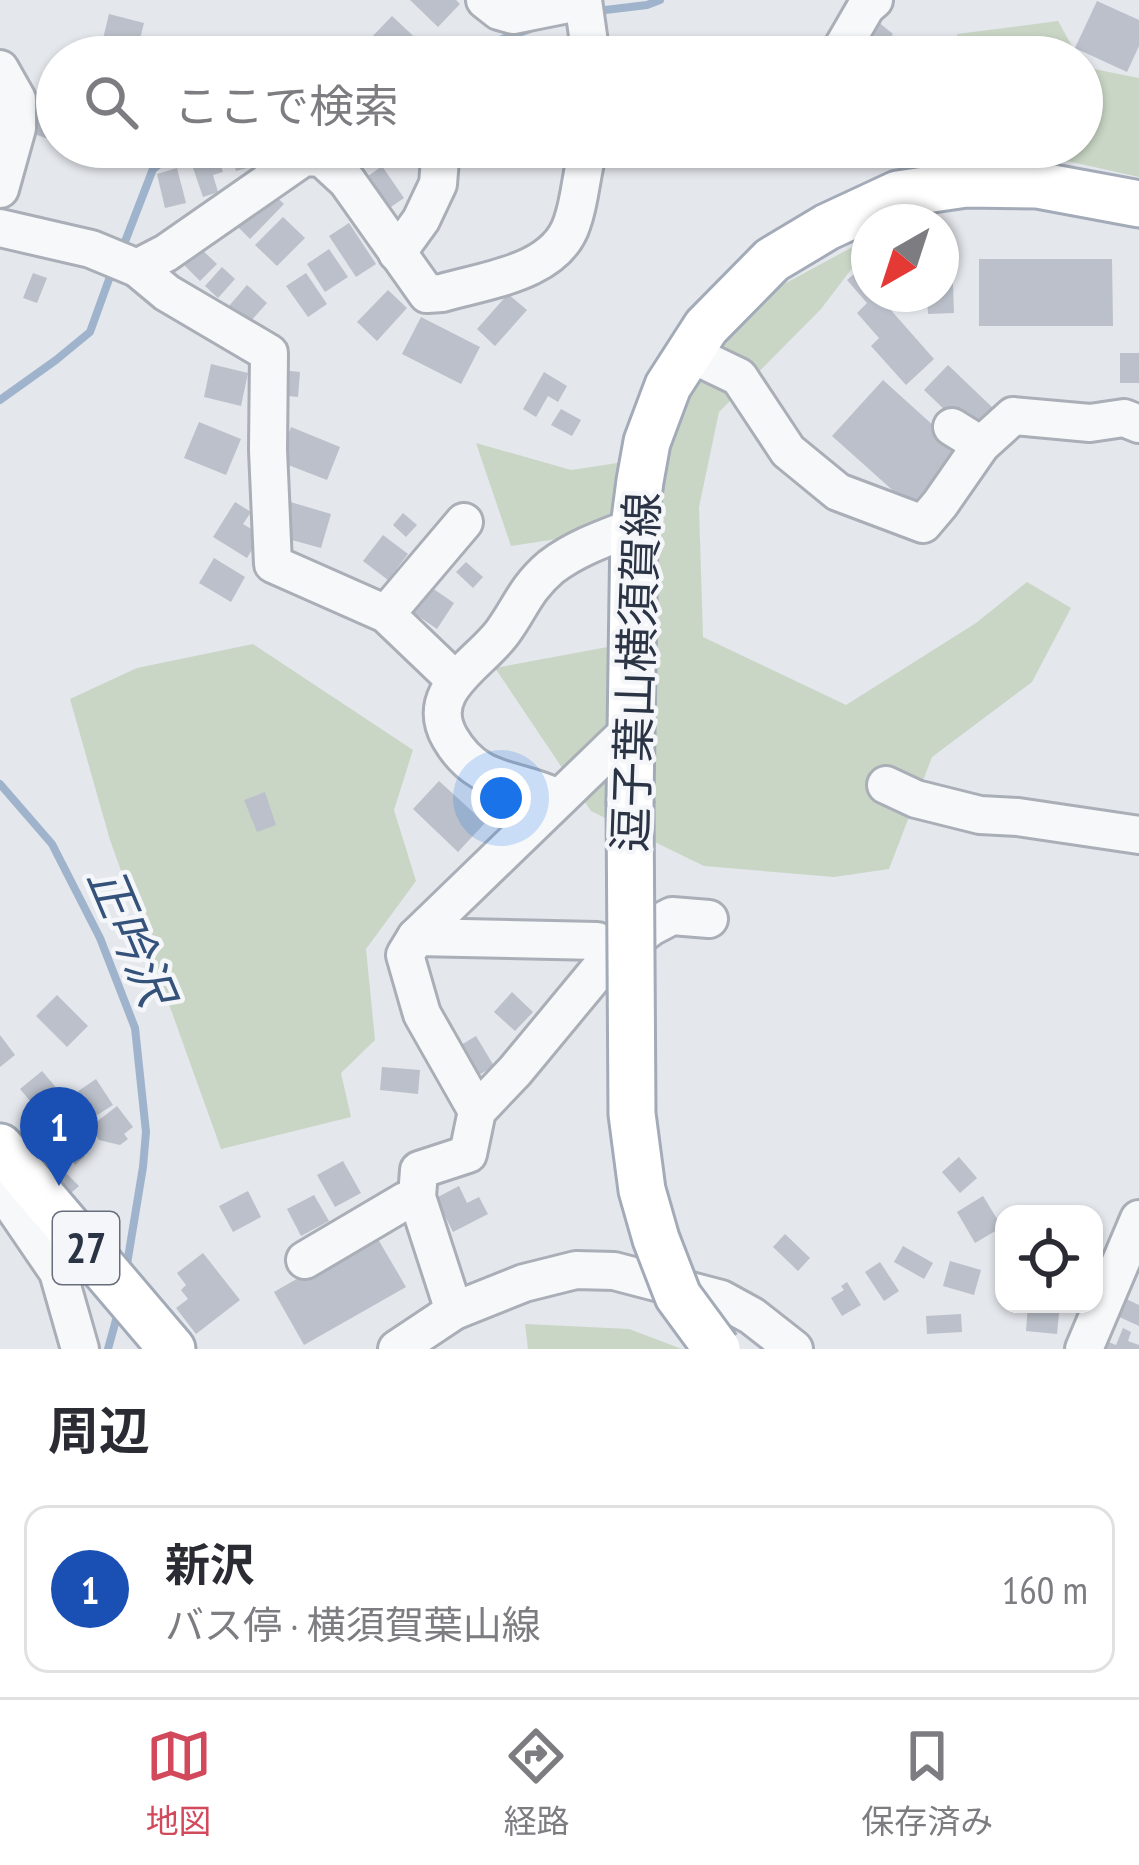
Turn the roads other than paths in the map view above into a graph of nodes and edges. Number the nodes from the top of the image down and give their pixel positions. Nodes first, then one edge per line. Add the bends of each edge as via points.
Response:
1 (485, 0) edge
2 (583, 0) edge
3 (874, 0) edge
4 (588, 36) edge
5 (849, 36) edge
6 (0, 69) edge
7 (289, 168) edge
8 (332, 168) edge
9 (439, 168) edge
10 (585, 168) edge
11 (0, 190) edge
12 (1139, 204) edge
13 (0, 228) edge
14 (397, 253) junction
15 (137, 268) junction
16 (689, 353) junction
17 (1139, 424) edge
18 (464, 522) dead end
19 (634, 527) junction
20 (386, 614) junction
21 (455, 680) junction
22 (630, 730) junction
23 (886, 785) dead end
24 (558, 798) junction
25 (1139, 835) edge
26 (709, 919) dead end
27 (416, 937) junction
28 (607, 960) junction
29 (477, 1111) junction
30 (1, 1161) edge
31 (417, 1197) junction
32 (1139, 1219) edge
33 (305, 1260) dead end
34 (454, 1311) junction
35 (80, 1349) edge
36 (172, 1349) edge
37 (397, 1349) edge
38 (717, 1349) edge
39 (794, 1349) edge
40 (1084, 1349) edge

1 - 2 street via 514,16
2 - 4 street
3 - 5 street
6 - 11 street via 16,99 17,128
7 - 15 street
8 - 14 street
9 - 14 street via 421,220
10 - 14 street via 572,227 537,265 428,294
12 - 16 main road, 逗子葉山横須賀線 via 1037,185 898,194 772,260
13 - 15 street
15 - 20 street via 269,353 273,564
16 - 17 street via 739,377 788,452 838,492 923,524 940,505 966,436 1013,416
16 - 19 main road, 逗子葉山横須賀線 via 647,442
18 - 20 street
19 - 21 street via 549,569 502,634
19 - 22 main road, 逗子葉山横須賀線
20 - 21 street
21 - 24 street via 442,718 465,758 483,775
22 - 24 street
22 - 38 main road, 逗子葉山横須賀線, bridge via 632,1114 642,1190 678,1296
23 - 25 street via 980,815
24 - 27 street
26 - 28 street via 672,916
27 - 28 street via 597,941
27 - 29 street via 405,955 422,1014
28 - 29 street
29 - 31 street via 468,1154 419,1170
30 - 35 street via 58,1272
30 - 36 main road, 27
31 - 33 street
31 - 34 street
32 - 40 street
34 - 37 street
34 - 39 street via 559,1274 614,1271 721,1299

